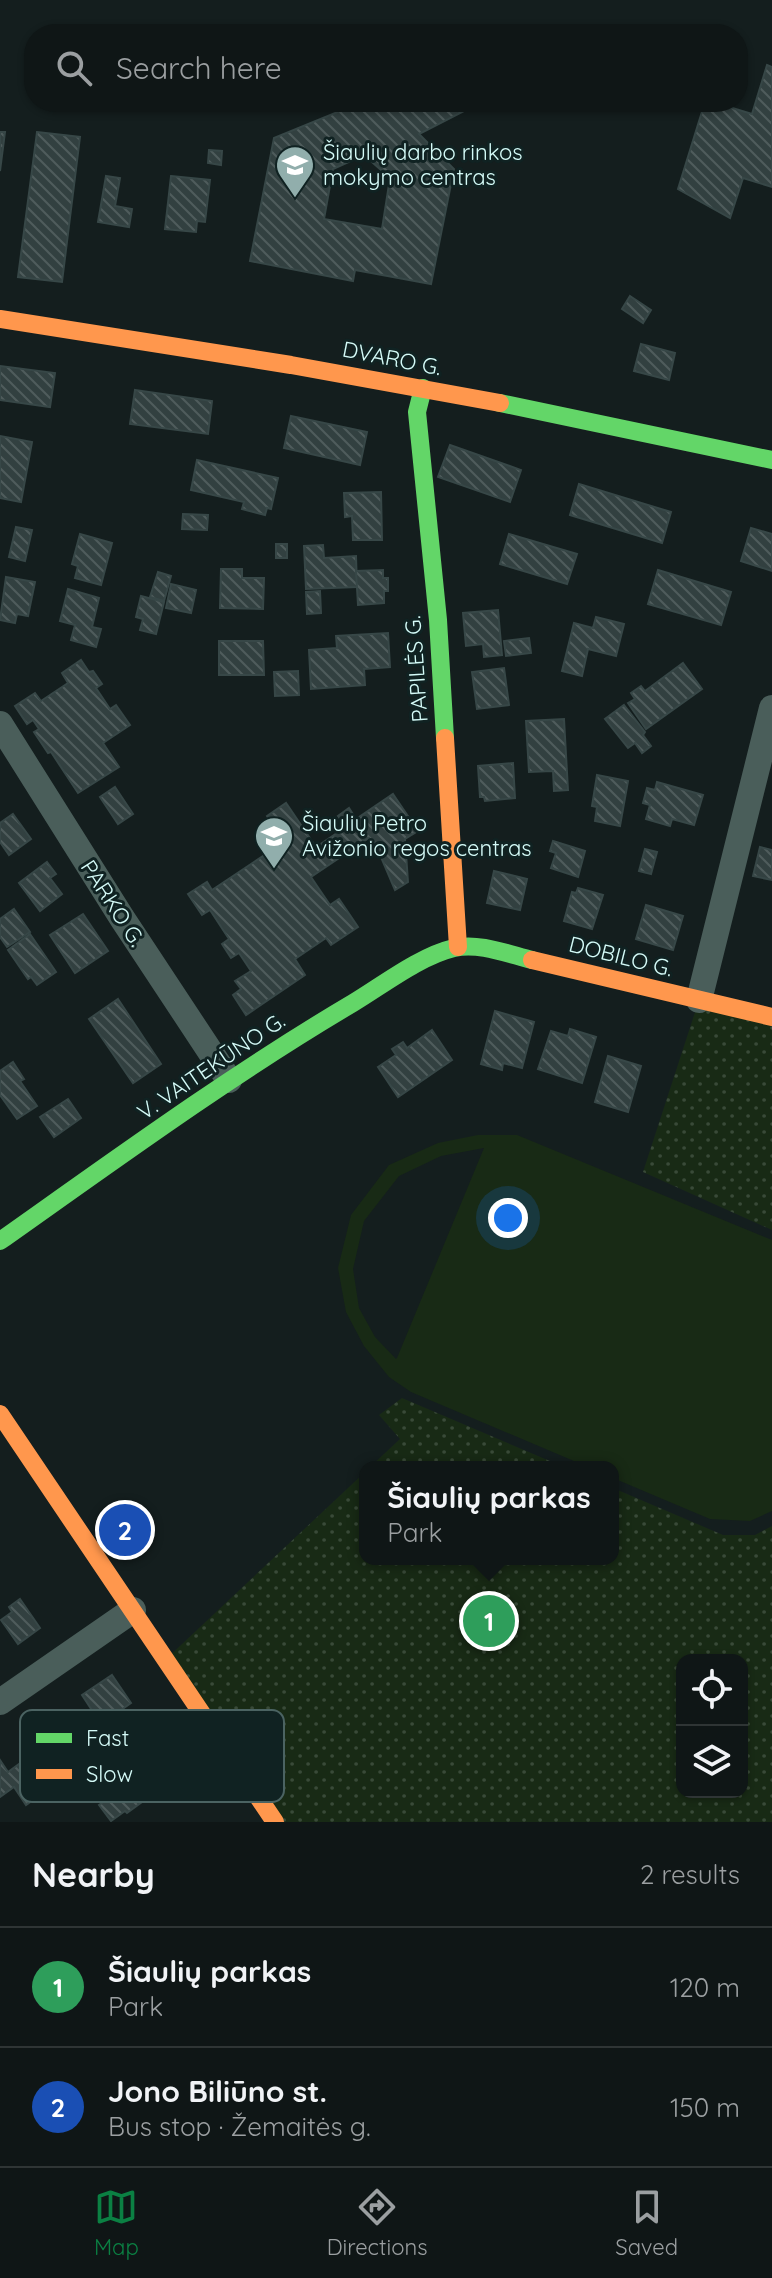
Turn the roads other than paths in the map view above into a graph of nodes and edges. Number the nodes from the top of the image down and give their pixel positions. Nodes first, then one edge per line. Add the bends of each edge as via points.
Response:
1 (0, 319) edge
2 (423, 388) junction
3 (772, 460) edge
4 (772, 708) edge
5 (0, 724) edge
6 (458, 947) junction
7 (699, 1000) junction
8 (772, 1017) edge
9 (229, 1080) junction
10 (0, 1241) edge
11 (0, 1414) edge
12 (133, 1610) junction
13 (0, 1702) edge
14 (200, 1710) edge
15 (262, 1802) edge
16 (275, 1822) edge

1 - 2 street, DVARO G.
2 - 3 street, DVARO G.
2 - 6 street, PAPILĖS G. via 417,412 438,620
4 - 7 street
5 - 9 street, PARKO G.
6 - 7 street, DOBILO G. via 488,949
6 - 9 street, V. VAITEKŪNO G. via 435,954
7 - 8 street, DOBILO G.
9 - 10 street, V. VAITEKŪNO G.
11 - 12 street
12 - 13 street
12 - 14 street
15 - 16 street

